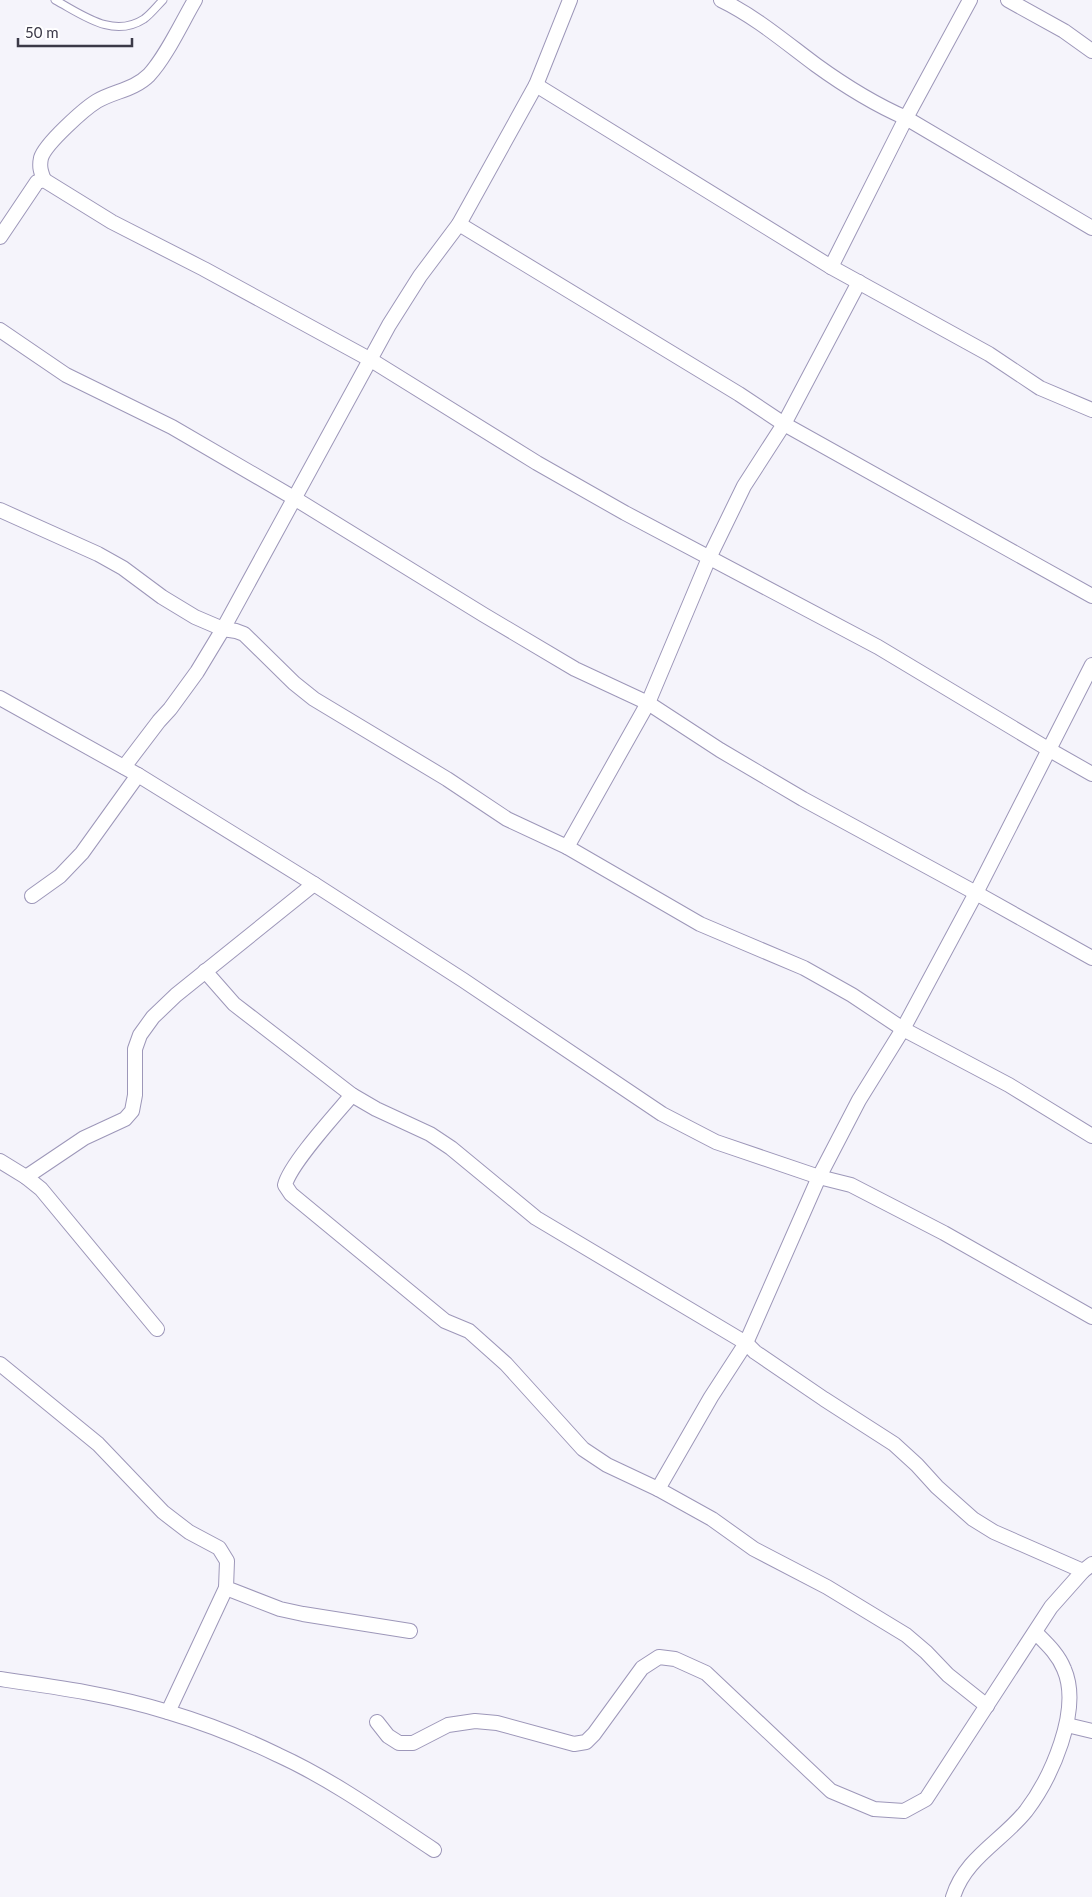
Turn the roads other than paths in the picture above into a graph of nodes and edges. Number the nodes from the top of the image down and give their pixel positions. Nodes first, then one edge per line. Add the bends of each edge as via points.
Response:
1 (55, 0) edge
2 (163, 0) edge
3 (195, 0) edge
4 (570, 0) edge
5 (721, 0) edge
6 (970, 0) edge
7 (1008, 0) edge
8 (1092, 51) edge
9 (536, 85) junction
10 (906, 118) junction
11 (44, 180) junction
12 (459, 224) junction
13 (1092, 228) edge
14 (0, 237) edge
15 (831, 267) junction
16 (859, 282) junction
17 (0, 330) edge
18 (370, 360) junction
19 (1092, 410) edge
20 (784, 424) junction
21 (294, 498) junction
22 (0, 510) edge
23 (709, 558) junction
24 (1092, 596) edge
25 (223, 629) junction
26 (1092, 665) edge
27 (0, 698) edge
28 (648, 703) junction
29 (1048, 749) junction
30 (124, 767) junction
31 (1092, 774) edge
32 (138, 775) junction
33 (567, 847) junction
34 (314, 884) junction
35 (976, 893) junction
36 (32, 896) dead end
37 (1092, 958) edge
38 (206, 971) junction
39 (903, 1029) junction
40 (352, 1095) junction
41 (1092, 1136) edge
42 (0, 1161) edge
43 (26, 1177) junction
44 (819, 1177) junction
45 (1092, 1317) edge
46 (157, 1329) dead end
47 (746, 1343) junction
48 (0, 1364) edge
49 (658, 1489) junction
50 (1087, 1568) edge
51 (226, 1588) junction
52 (410, 1630) dead end
53 (1036, 1633) junction
54 (0, 1680) edge
55 (987, 1706) junction
56 (168, 1712) junction
57 (377, 1722) dead end
58 (1067, 1725) junction
59 (1092, 1731) edge
60 (434, 1850) dead end
61 (953, 1897) edge

1 - 2 lane via 100,25 127,27 144,18
3 - 11 street via 148,76 133,87 98,100 49,146 41,156 40,169
4 - 9 street
5 - 10 street via 770,28 848,87
6 - 10 street
7 - 8 street via 1064,31
9 - 12 street
9 - 15 street
10 - 13 street
10 - 15 street
11 - 14 street via 37,182
11 - 18 street via 112,222
12 - 18 street via 420,276
12 - 20 street
15 - 16 street
16 - 19 street via 989,354 1040,388
16 - 20 street
17 - 21 street via 66,375 172,427
18 - 21 street
18 - 23 street via 537,463
20 - 23 street via 744,486
20 - 24 street
21 - 25 street
21 - 28 street via 575,669
22 - 25 street via 98,554 162,597
23 - 28 street
23 - 29 street via 878,647
25 - 30 street via 197,672
25 - 33 street via 244,634 314,699 507,818
26 - 29 street
27 - 30 street
28 - 33 street
28 - 35 street via 803,799
29 - 31 street
29 - 35 street
30 - 32 street
32 - 34 street
32 - 36 street via 82,853 60,876
33 - 39 street via 700,924 804,968
34 - 38 street
34 - 44 street via 662,1114 716,1142
35 - 37 street
35 - 39 street
38 - 40 street via 234,1004
38 - 43 street via 176,995 140,1035 135,1048 132,1111 125,1119 84,1138
39 - 41 street via 1009,1085
39 - 44 street via 859,1100
40 - 47 street via 430,1134 536,1218
40 - 49 street via 298,1160 285,1185 291,1194 444,1321 469,1331 506,1364 583,1449 606,1465
42 - 43 street
43 - 46 street via 41,1189
44 - 45 street via 851,1185 944,1233
44 - 47 street
47 - 49 street
47 - 50 street via 824,1400 894,1444 974,1519 994,1532
48 - 51 street via 98,1444 162,1512 219,1548 227,1561
49 - 55 street via 712,1519 754,1549 827,1586 906,1635
50 - 53 street via 1051,1607
51 - 52 street via 303,1614
51 - 56 street
53 - 55 street
53 - 58 street via 1054,1651 1065,1670
54 - 56 street via 39,1684
55 - 57 street via 926,1799 904,1811 874,1809 831,1791 706,1673 675,1659 659,1657 642,1668 586,1742 574,1744 497,1723 475,1721 448,1725 413,1743 399,1743 388,1736
56 - 60 street via 280,1755
58 - 59 street
58 - 61 street via 1054,1762 1035,1797 969,1865

